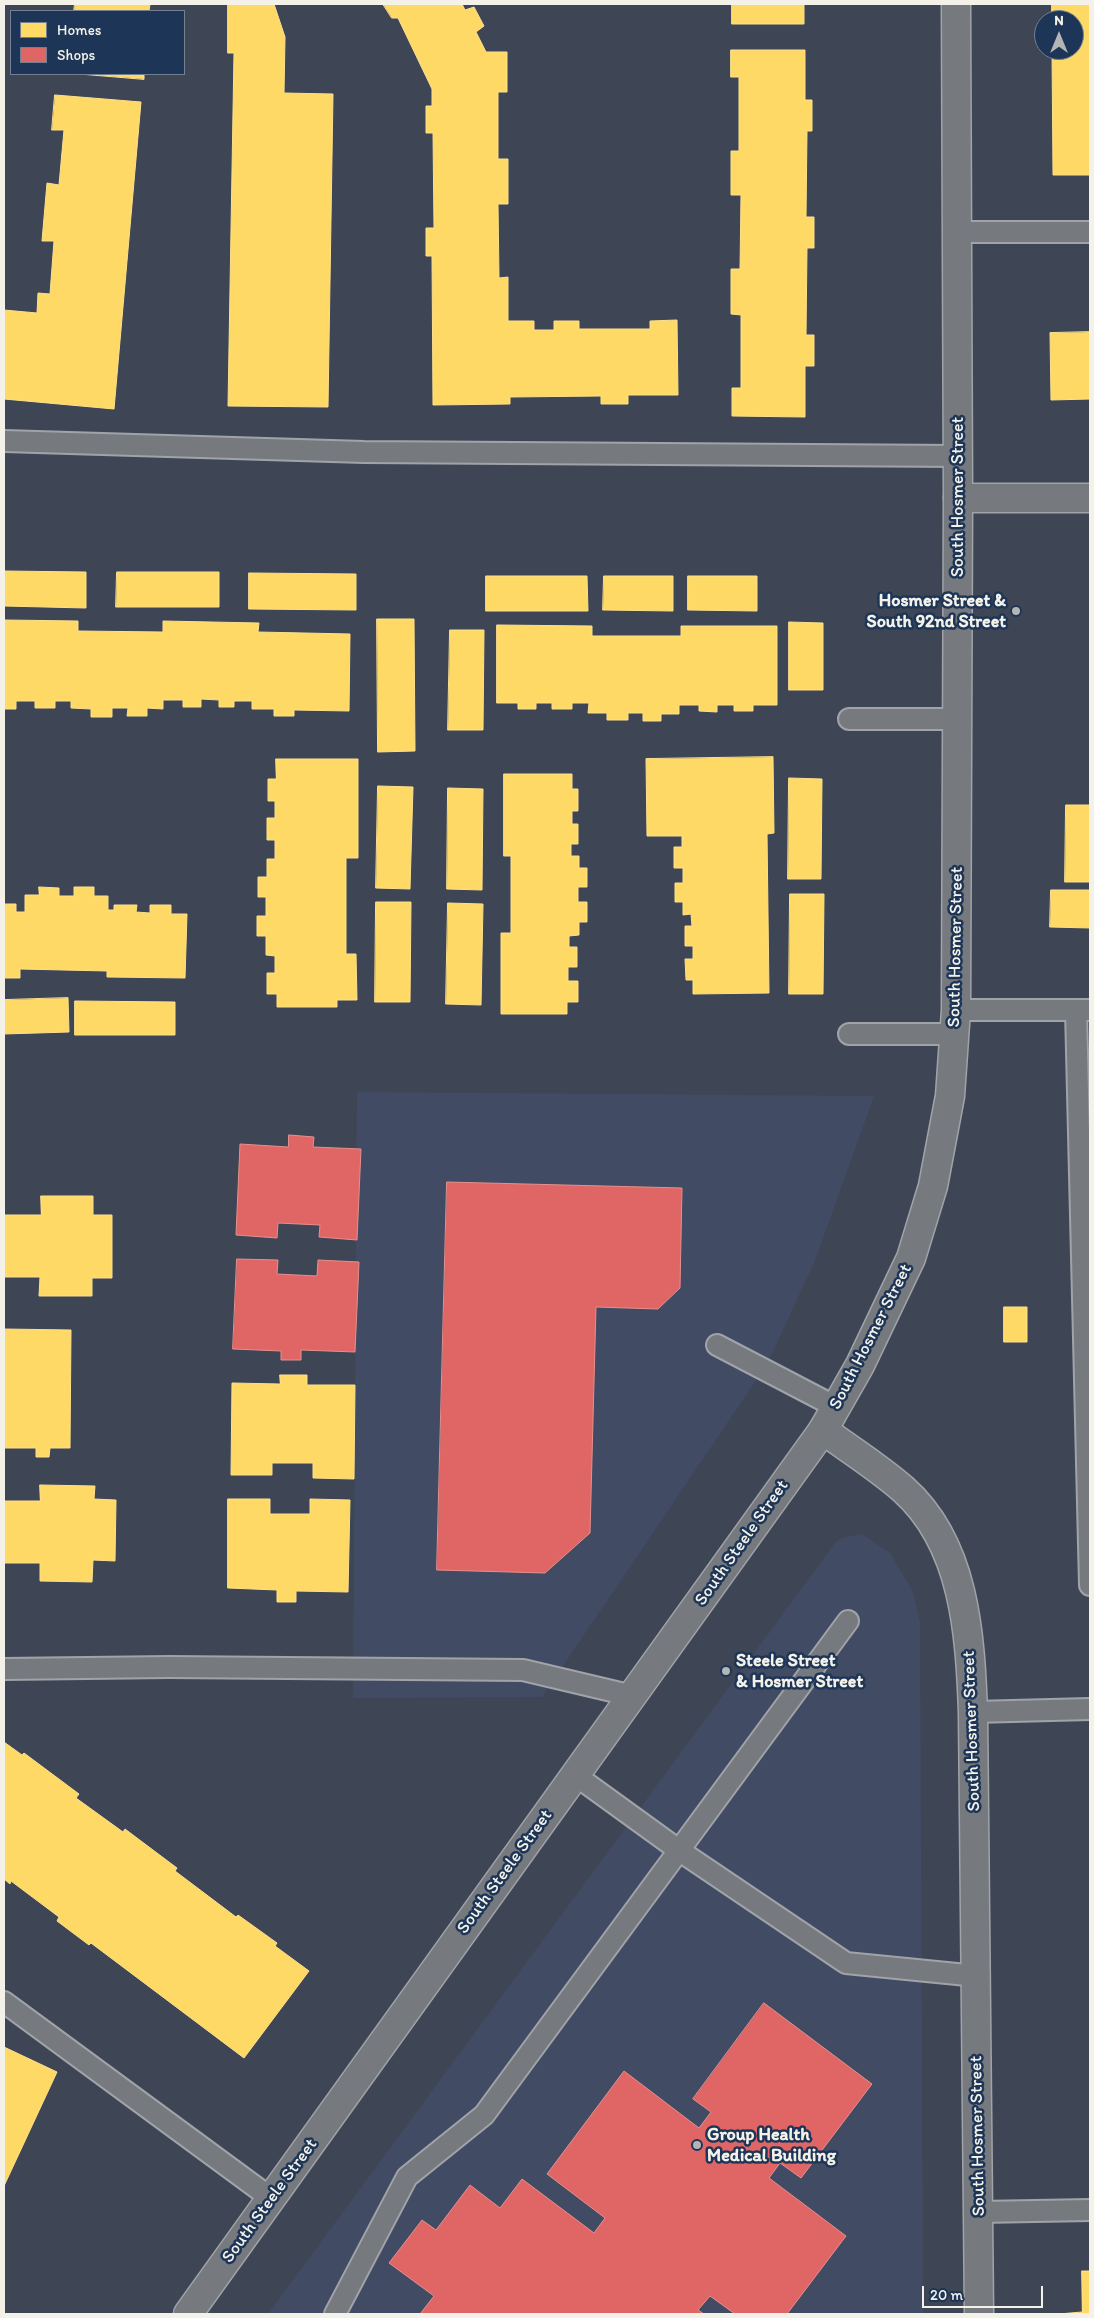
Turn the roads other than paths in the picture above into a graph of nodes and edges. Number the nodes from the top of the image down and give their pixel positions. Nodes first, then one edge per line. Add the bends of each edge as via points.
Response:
1 (956, 4) edge
2 (957, 232) junction
3 (1090, 232) edge
4 (4, 441) edge
5 (958, 456) junction
6 (958, 498) junction
7 (1090, 498) edge
8 (849, 719) dead end
9 (957, 719) junction
10 (1083, 1010) edge
11 (955, 1022) junction
12 (849, 1034) dead end
13 (717, 1345) dead end
14 (829, 1418) junction
15 (1090, 1585) edge
16 (848, 1621) dead end
17 (4, 1669) edge
18 (633, 1696) junction
19 (1090, 1709) edge
20 (973, 1712) junction
21 (575, 1775) junction
22 (680, 1852) junction
23 (976, 1976) junction
24 (4, 2002) edge
25 (272, 2200) junction
26 (1090, 2210) edge
27 (979, 2212) junction
28 (188, 2314) edge
29 (335, 2314) edge
30 (979, 2314) edge

1 - 2 main road, South Hosmer Street
2 - 3 lane
2 - 5 main road, South Hosmer Street
4 - 5 lane via 364,452
5 - 6 main road, South Hosmer Street
6 - 7 main road
6 - 9 main road, South Hosmer Street
8 - 9 lane
9 - 11 main road, South Hosmer Street
10 - 11 lane
10 - 15 lane
11 - 12 lane
11 - 14 main road, South Hosmer Street via 950,1096 934,1186 912,1258 864,1357
13 - 14 lane
14 - 18 main road, South Steele Street
14 - 20 main road, South Hosmer Street via 926,1513 943,1541 962,1598
16 - 22 lane
17 - 18 lane via 524,1670
18 - 21 main road, South Steele Street
19 - 20 lane
20 - 23 main road, South Hosmer Street
21 - 22 lane
21 - 25 main road, South Steele Street
22 - 23 lane via 846,1963
22 - 29 lane via 484,2115 407,2177
23 - 27 main road, South Hosmer Street
24 - 25 lane
25 - 28 main road, South Steele Street
26 - 27 lane
27 - 30 main road, South Hosmer Street

